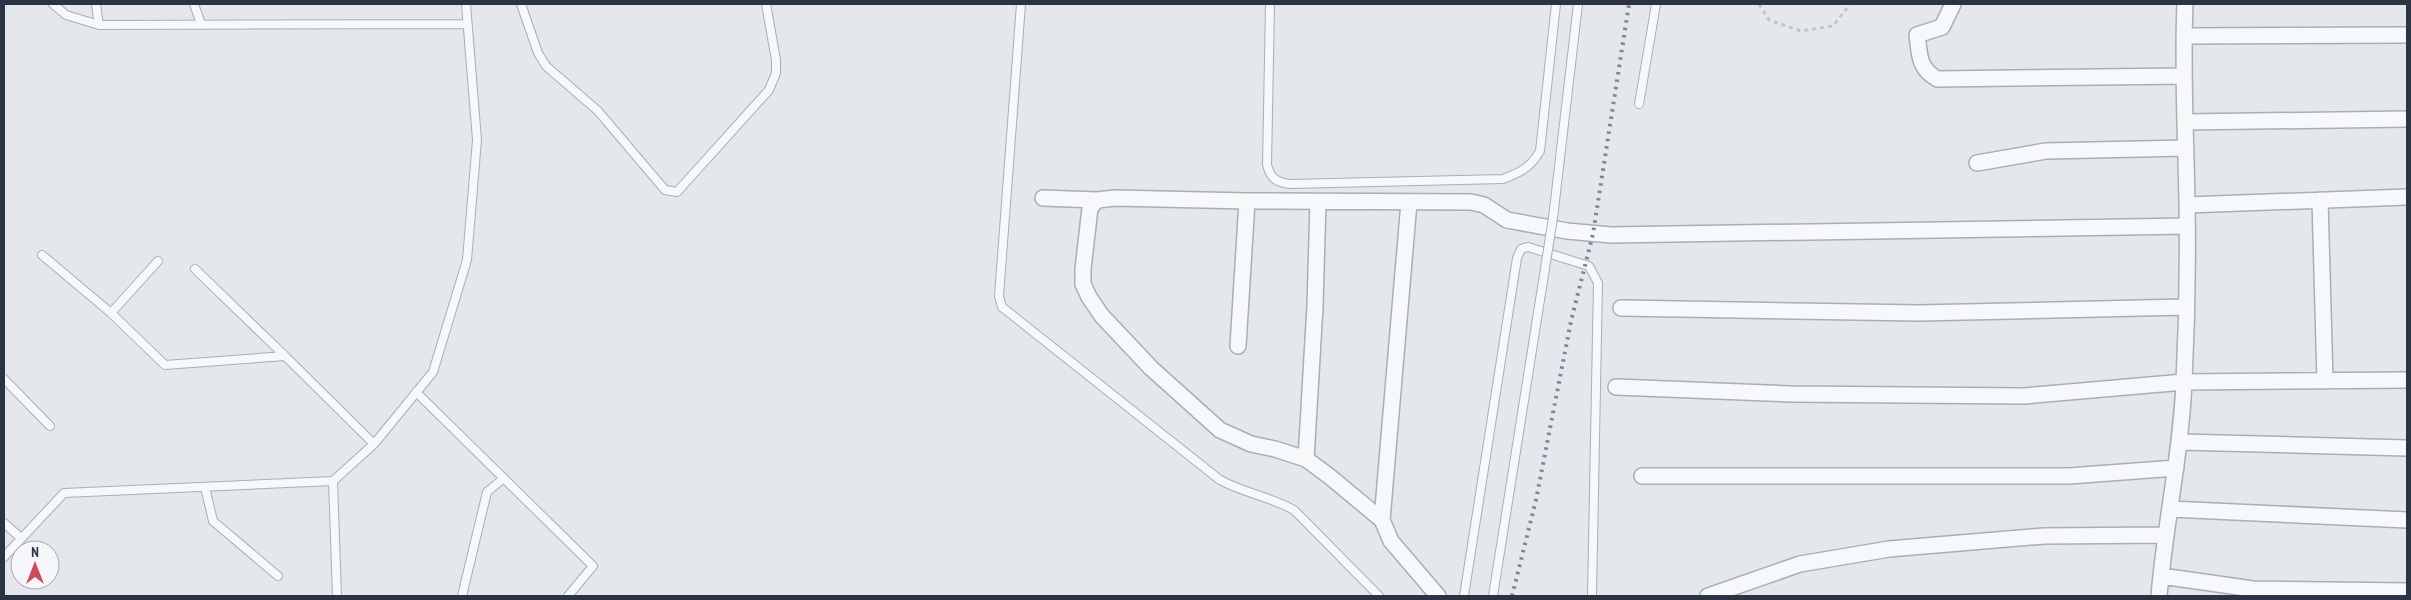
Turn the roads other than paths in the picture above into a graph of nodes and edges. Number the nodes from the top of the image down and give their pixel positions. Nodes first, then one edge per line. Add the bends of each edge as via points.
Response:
1 (53, 4) edge
2 (96, 4) edge
3 (194, 4) edge
4 (466, 4) edge
5 (521, 4) edge
6 (766, 4) edge
7 (1021, 4) edge
8 (1270, 4) edge
9 (1556, 4) edge
10 (1578, 4) edge
11 (1656, 4) edge
12 (1953, 4) edge
13 (2185, 4) edge
14 (201, 24) junction
15 (466, 24) junction
16 (99, 25) junction
17 (2407, 34) edge
18 (2184, 36) junction
19 (2184, 76) junction
20 (1639, 104) dead end
21 (2407, 119) edge
22 (2185, 122) junction
23 (2186, 148) junction
24 (1978, 163) dead end
25 (2407, 197) edge
26 (1043, 198) dead end
27 (1097, 200) junction
28 (2320, 200) junction
29 (1247, 201) junction
30 (1318, 202) junction
31 (1408, 202) junction
32 (2187, 205) junction
33 (2187, 226) junction
34 (42, 255) dead end
35 (158, 262) dead end
36 (195, 269) dead end
37 (2185, 307) junction
38 (1621, 308) dead end
39 (111, 313) junction
40 (1238, 346) dead end
41 (286, 356) junction
42 (4, 379) edge
43 (2324, 380) junction
44 (2407, 380) edge
45 (2184, 382) junction
46 (1616, 387) dead end
47 (416, 392) junction
48 (50, 426) dead end
49 (2181, 442) junction
50 (374, 444) junction
51 (2407, 448) edge
52 (1306, 459) junction
53 (2176, 468) junction
54 (1642, 476) dead end
55 (504, 478) junction
56 (333, 481) junction
57 (205, 487) junction
58 (2170, 509) junction
59 (1382, 520) junction
60 (2407, 520) edge
61 (4, 523) edge
62 (2165, 535) junction
63 (21, 538) junction
64 (4, 558) edge
65 (278, 576) dead end
66 (2161, 576) junction
67 (2407, 591) edge
68 (2254, 592) edge
69 (337, 596) edge
70 (462, 596) edge
71 (568, 596) edge
72 (1379, 596) edge
73 (1438, 596) edge
74 (1464, 596) edge
75 (1493, 596) edge
76 (1592, 596) edge
77 (1708, 596) edge
78 (2159, 596) edge

1 - 16 lane via 66,15
2 - 16 lane
3 - 14 lane
4 - 15 lane
5 - 6 lane via 538,53 546,66 598,111 665,190 677,192 769,90 776,73 776,60
7 - 72 lane via 999,296 1002,307 1220,480 1294,510
8 - 9 lane via 1266,165 1276,182 1290,184 1503,179 1524,171 1540,151
10 - 75 lane, bridge via 1553,218
11 - 20 lane
12 - 19 street via 1942,27 1917,35 1922,64 1926,72 1936,79
13 - 18 street
14 - 15 lane
14 - 16 lane
15 - 47 lane via 477,140 467,260 433,372
17 - 18 street
18 - 19 street
19 - 22 street
21 - 22 street
22 - 23 street
23 - 24 street via 2046,150
23 - 32 street
25 - 28 street
26 - 27 street
27 - 29 street
27 - 52 street via 1090,208 1083,277 1089,297 1102,316 1151,368 1220,430 1251,444
28 - 32 street
28 - 43 street
29 - 30 street
29 - 40 street
30 - 31 street
30 - 52 street
31 - 33 street via 1471,202 1484,205 1507,220 1611,235
31 - 59 street
32 - 33 street
33 - 37 street
34 - 39 lane
35 - 39 lane
36 - 41 lane
37 - 38 street via 1919,313
37 - 45 street
39 - 41 lane via 165,365
41 - 50 lane
42 - 48 lane
43 - 44 street
43 - 45 street
45 - 46 street via 2024,396 1791,394
45 - 49 street
47 - 50 lane
47 - 55 lane
49 - 51 street
49 - 53 street
50 - 56 lane
52 - 59 street
53 - 54 street via 2069,476
53 - 58 street
55 - 70 lane via 487,492
55 - 71 lane via 593,566
56 - 57 lane
56 - 69 lane
57 - 63 lane via 64,493
57 - 65 lane via 213,521
58 - 60 street
58 - 62 street
59 - 73 street via 1390,541
61 - 63 lane
62 - 66 street
62 - 77 street via 2044,536 1889,549 1800,564
63 - 64 lane
66 - 68 street
66 - 78 street
67 - 68 street
74 - 76 lane via 1517,258 1521,249 1528,247 1589,266 1598,283

